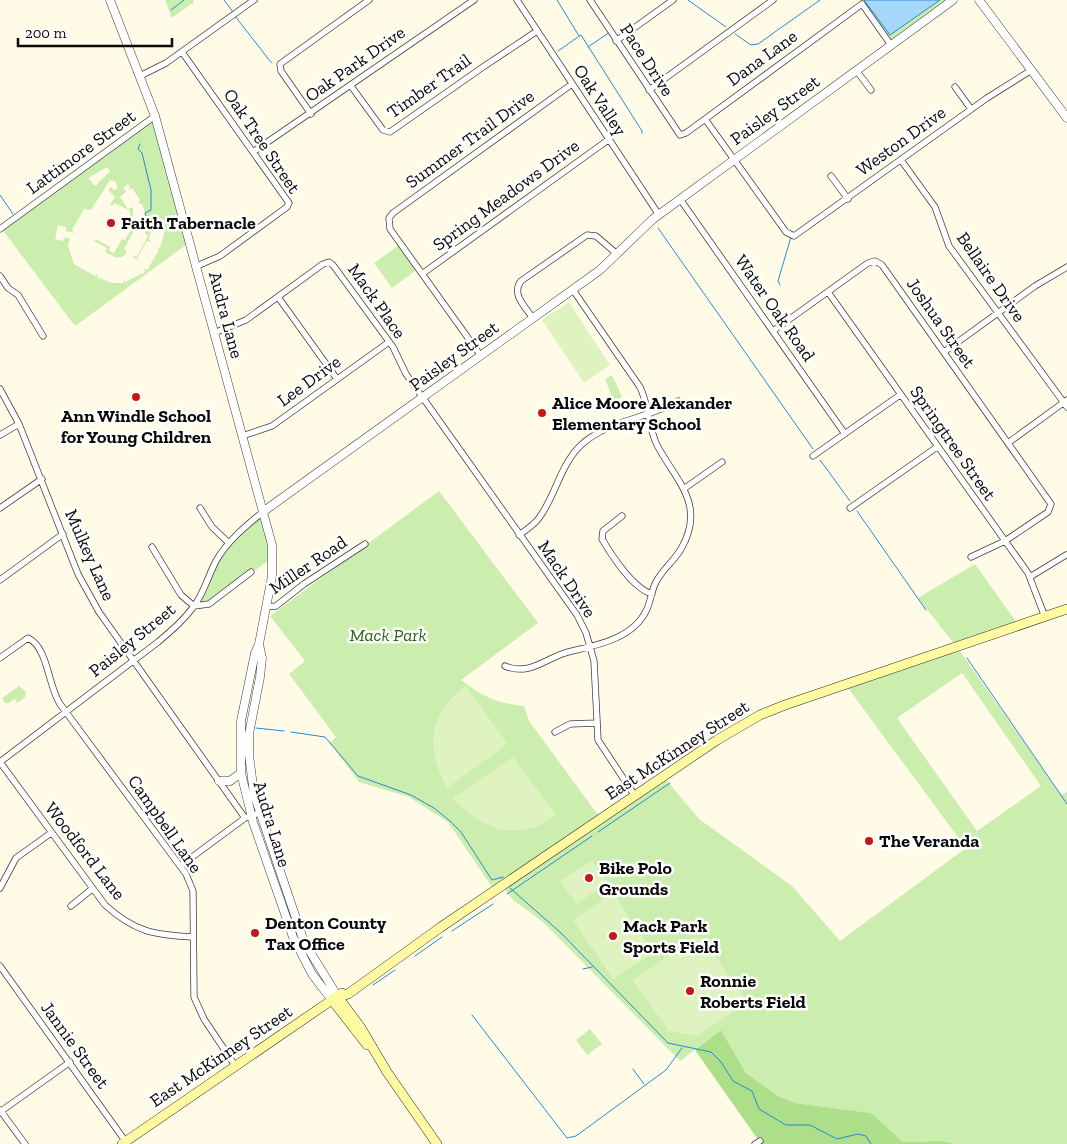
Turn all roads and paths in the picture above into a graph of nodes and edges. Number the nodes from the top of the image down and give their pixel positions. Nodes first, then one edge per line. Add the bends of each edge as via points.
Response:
1 (110, 0) edge
2 (254, 0) edge
3 (369, 0) edge
4 (474, 0) edge
5 (517, 0) edge
6 (590, 0) edge
7 (673, 0) edge
8 (773, 0) edge
9 (953, 0) edge
10 (979, 0) edge
11 (537, 31) junction
12 (616, 41) junction
13 (891, 45) junction
14 (182, 52) junction
15 (856, 70) junction
16 (1030, 71) junction
17 (140, 76) junction
18 (572, 84) junction
19 (351, 86) junction
20 (955, 87) dead end
21 (648, 90) junction
22 (871, 90) dead end
23 (971, 109) junction
24 (311, 114) junction
25 (155, 116) junction
26 (1067, 118) edge
27 (705, 119) junction
28 (680, 135) joint
29 (608, 140) junction
30 (253, 152) junction
31 (733, 159) junction
32 (901, 160) junction
33 (831, 176) dead end
34 (680, 199) junction
35 (848, 199) junction
36 (659, 215) junction
37 (0, 229) edge
38 (616, 254) junction
39 (197, 266) junction
40 (1067, 267) edge
41 (422, 274) junction
42 (0, 276) edge
43 (573, 290) junction
44 (828, 292) junction
45 (278, 297) junction
46 (998, 313) junction
47 (533, 318) junction
48 (773, 331) junction
49 (214, 333) junction
50 (43, 336) dead end
51 (389, 342) junction
52 (944, 352) junction
53 (481, 356) junction
54 (337, 379) junction
55 (0, 389) edge
56 (900, 395) junction
57 (423, 397) junction
58 (678, 401) dead end
59 (1066, 403) edge
60 (649, 415) junction
61 (19, 424) junction
62 (845, 434) junction
63 (0, 435) edge
64 (242, 436) junction
65 (1008, 442) junction
66 (937, 447) junction
67 (814, 456) dead end
68 (722, 462) dead end
69 (42, 478) junction
70 (685, 488) junction
71 (0, 508) edge
72 (200, 508) dead end
73 (850, 508) dead end
74 (264, 511) junction
75 (622, 516) dead end
76 (63, 534) junction
77 (519, 535) junction
78 (1004, 541) junction
79 (229, 543) junction
80 (365, 544) dead end
81 (152, 547) dead end
82 (1066, 555) edge
83 (971, 557) dead end
84 (251, 572) dead end
85 (1030, 577) junction
86 (0, 580) edge
87 (652, 594) junction
88 (194, 606) junction
89 (266, 607) junction
90 (1067, 609) edge
91 (1045, 617) junction
92 (259, 644) junction
93 (591, 646) junction
94 (0, 658) edge
95 (133, 661) junction
96 (505, 666) dead end
97 (245, 697) junction
98 (255, 698) junction
99 (66, 712) junction
100 (597, 723) junction
101 (555, 732) dead end
102 (0, 762) edge
103 (241, 773) junction
104 (219, 781) junction
105 (635, 796) junction
106 (252, 815) junction
107 (51, 833) junction
108 (180, 866) junction
109 (0, 888) edge
110 (92, 889) junction
111 (71, 906) dead end
112 (193, 937) junction
113 (0, 966) edge
114 (335, 999) junction
115 (70, 1062) junction
116 (236, 1067) junction
117 (0, 1111) edge
118 (124, 1143) edge
119 (25, 1144) edge
120 (437, 1144) edge

1 - 17 street, Audra Lane
2 - 14 street
3 - 24 street via 280,64 281,71
4 - 19 street, Oak Park Drive
5 - 11 street, Oak Valley
6 - 12 street, Pace Drive
7 - 12 street
8 - 21 street
9 - 13 street, Paisley Street
10 - 16 street
11 - 18 street, Oak Valley
11 - 19 street, Timber Trail via 390,132 384,130
12 - 21 street, Pace Drive
13 - 15 street, Paisley Street
13 - 27 street, Dana Lane via 862,4
14 - 17 street
14 - 30 street, Oak Tree Street
15 - 22 street
15 - 31 street, Paisley Street
16 - 23 street, Weston Drive
16 - 26 street
17 - 25 street, Audra Lane
18 - 29 street, Oak Valley
18 - 41 street, Summer Trail Drive via 393,212 388,221 390,230
19 - 24 street, Oak Park Drive
20 - 23 street
21 - 28 street, Pace Drive
23 - 32 street, Weston Drive
24 - 30 street, Oak Park Drive
25 - 37 street, Lattimore Street
25 - 39 street, Audra Lane
27 - 28 street, Dana Lane
27 - 31 street
29 - 36 street, Oak Valley
29 - 41 street, Spring Meadows Drive
30 - 39 street, Oak Tree Street via 289,205 222,255
31 - 34 street, Paisley Street
31 - 35 street, Weston Drive via 792,236
32 - 35 street, Weston Drive
32 - 46 street, Bellaire Drive via 935,207 947,242
33 - 35 street
34 - 36 street, Paisley Street
34 - 48 street, Water Oak Road
36 - 38 street, Paisley Street
38 - 43 street, Paisley Street
38 - 47 street via 596,236 587,235 521,281 517,296
39 - 49 street, Audra Lane
40 - 46 street
41 - 53 street
42 - 50 street via 18,295
43 - 47 street, Paisley Street
43 - 60 street via 635,378
44 - 48 street, Joshua Street
44 - 52 street, Joshua Street via 868,263 879,262
44 - 56 street, Springtree Street
45 - 49 street, Mack Place via 243,322
45 - 51 street, Mack Place via 323,264 330,263
45 - 54 street
46 - 52 street
46 - 59 street, Bellaire Drive
47 - 53 street, Paisley Street
48 - 62 street, Water Oak Road
49 - 64 street, Audra Lane
51 - 54 street, Lee Drive
51 - 57 street, Mack Place via 402,368
52 - 65 street, Joshua Street
53 - 57 street, Paisley Street
54 - 64 street, Lee Drive via 272,426
55 - 61 street, Mulkey Lane
56 - 62 street
56 - 66 street, Springtree Street
57 - 74 street, Paisley Street
57 - 77 street, Mack Drive
58 - 60 street
59 - 65 street
60 - 70 street via 657,445
60 - 77 street via 608,427 581,445 566,464 539,518
61 - 63 street
61 - 69 street, Mulkey Lane
62 - 67 street
64 - 74 street, Audra Lane
65 - 78 street, Joshua Street via 1051,506 1048,512
66 - 73 street
66 - 78 street, Springtree Street
68 - 70 street
69 - 71 street
69 - 76 street, Mulkey Lane
70 - 87 street via 690,511 687,533 681,548 656,582
72 - 79 street via 212,527
74 - 79 street, Paisley Street
74 - 89 street, Audra Lane via 274,557
75 - 87 street via 603,531 602,539 635,584
76 - 86 street
76 - 95 street, Mulkey Lane via 89,594
77 - 93 street, Mack Drive via 577,615
78 - 83 street
78 - 85 street, Springtree Street
79 - 88 street, Paisley Street
80 - 89 street, Miller Road via 276,606
81 - 88 street via 181,595
82 - 85 street
84 - 88 street via 209,604
85 - 91 street, Springtree Street
87 - 93 street via 646,612 638,622 614,639
88 - 95 street, Paisley Street via 177,626
89 - 92 street, Audra Lane
90 - 91 main road, East McKinney Street
91 - 105 main road, East McKinney Street via 768,712 721,737
92 - 97 street, Audra Lane
92 - 98 street, Audra Lane via 262,658
93 - 96 street via 557,655 528,670
93 - 100 street, Mack Drive via 596,673
94 - 99 street, Campbell Lane via 28,638 37,644 53,692
95 - 99 street, Paisley Street
95 - 104 street, Mulkey Lane
97 - 98 street
97 - 103 street, Audra Lane
98 - 106 street, Audra Lane via 249,734
99 - 102 street, Paisley Street
99 - 108 street, Campbell Lane
100 - 101 street via 570,724
100 - 105 street, Mack Drive via 602,748
102 - 107 street, Woodford Lane
103 - 104 street via 230,781
103 - 106 street, Audra Lane
104 - 106 street, Mulkey Lane
105 - 114 main road, East McKinney Street
106 - 108 street
106 - 114 street, Audra Lane via 288,909 300,952
107 - 109 street via 16,858
107 - 110 street, Woodford Lane
108 - 112 street, Campbell Lane via 193,890
110 - 111 street
110 - 112 street, Woodford Lane via 123,921 146,932
112 - 116 street, Campbell Lane via 193,985 198,1008
113 - 115 street, Jannie Street
114 - 116 main road, East McKinney Street
114 - 120 main road via 355,1033 374,1053
115 - 117 street
115 - 118 street, Jannie Street
116 - 118 main road, East McKinney Street
117 - 119 street

